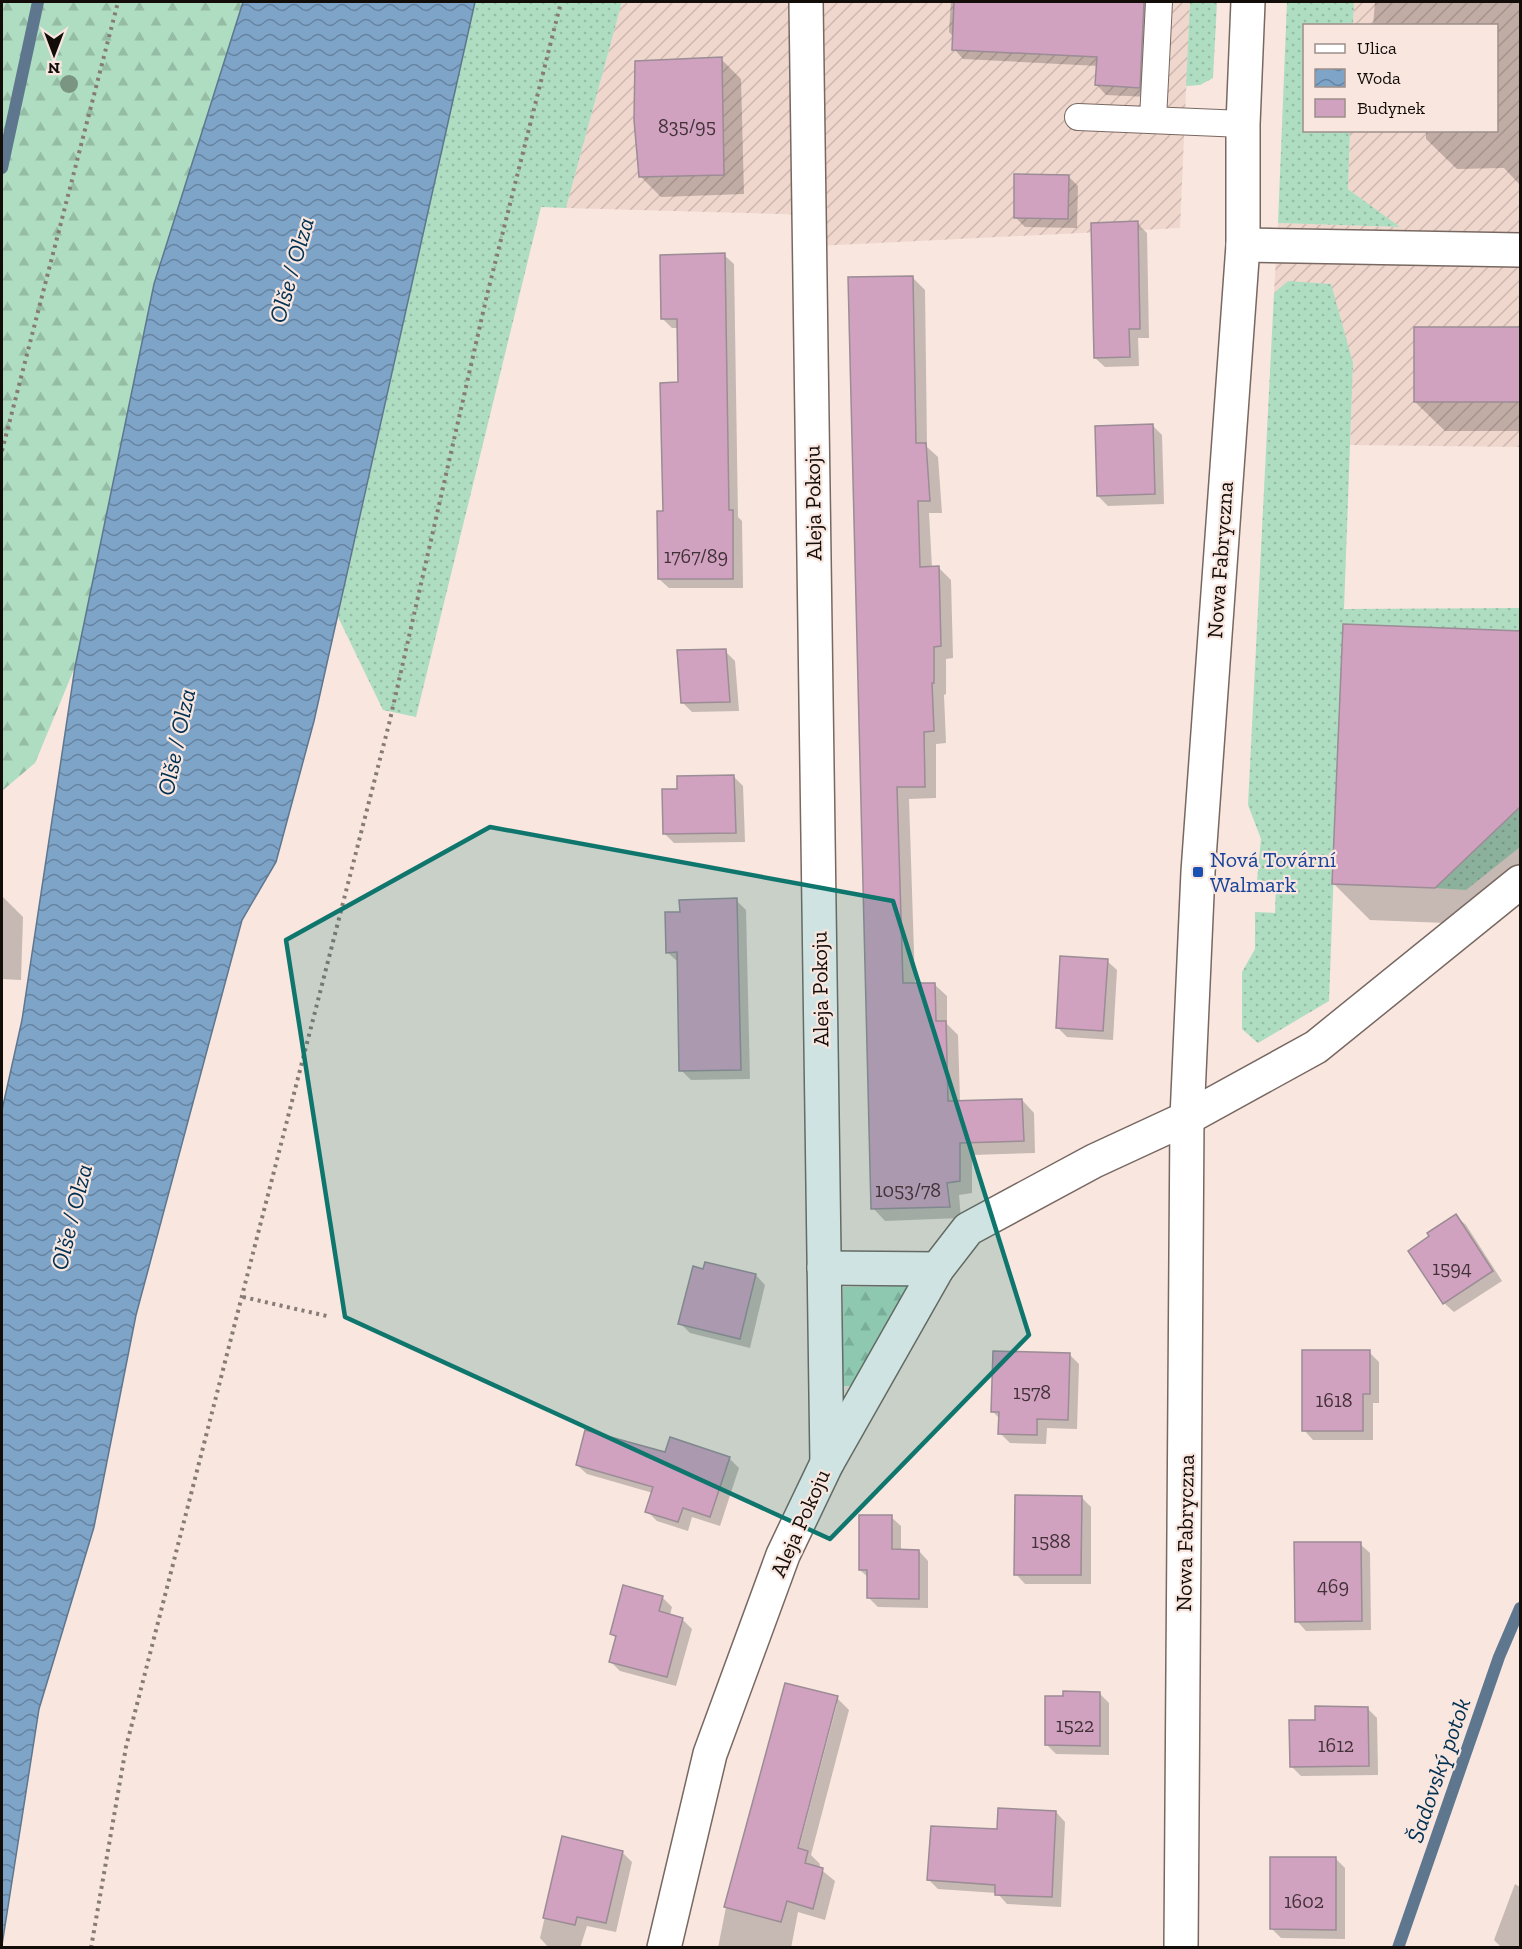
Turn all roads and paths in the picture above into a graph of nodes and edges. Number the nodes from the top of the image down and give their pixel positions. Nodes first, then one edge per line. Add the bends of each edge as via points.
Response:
1 (118, 2) edge
2 (561, 2) edge
3 (806, 2) edge
4 (1159, 2) edge
5 (1248, 2) edge
6 (1078, 117) dead end
7 (1153, 119) junction
8 (1243, 124) junction
9 (1243, 245) junction
10 (1521, 250) edge
11 (2, 451) edge
12 (1521, 882) edge
13 (1187, 1118) junction
14 (824, 1268) junction
15 (937, 1269) junction
16 (243, 1297) junction
17 (327, 1316) dead end
18 (827, 1463) junction
19 (91, 1947) edge
20 (664, 1947) edge
21 (1181, 1947) edge

1 - 11 path
2 - 16 path via 487,295 389,724
3 - 14 street, Aleja Pokoju
4 - 7 lane
5 - 8 street, Nowa Fabryczna
6 - 7 lane
7 - 8 lane
8 - 9 street, Nowa Fabryczna
9 - 10 street
9 - 13 street, Nowa Fabryczna via 1198,872
12 - 13 street via 1316,1047
13 - 15 street via 1094,1161 968,1229
13 - 21 street, Nowa Fabryczna
14 - 15 street
14 - 18 street, Aleja Pokoju
15 - 18 street
16 - 17 path
16 - 19 path via 126,1747
18 - 20 street, Aleja Pokoju via 783,1555 711,1754

